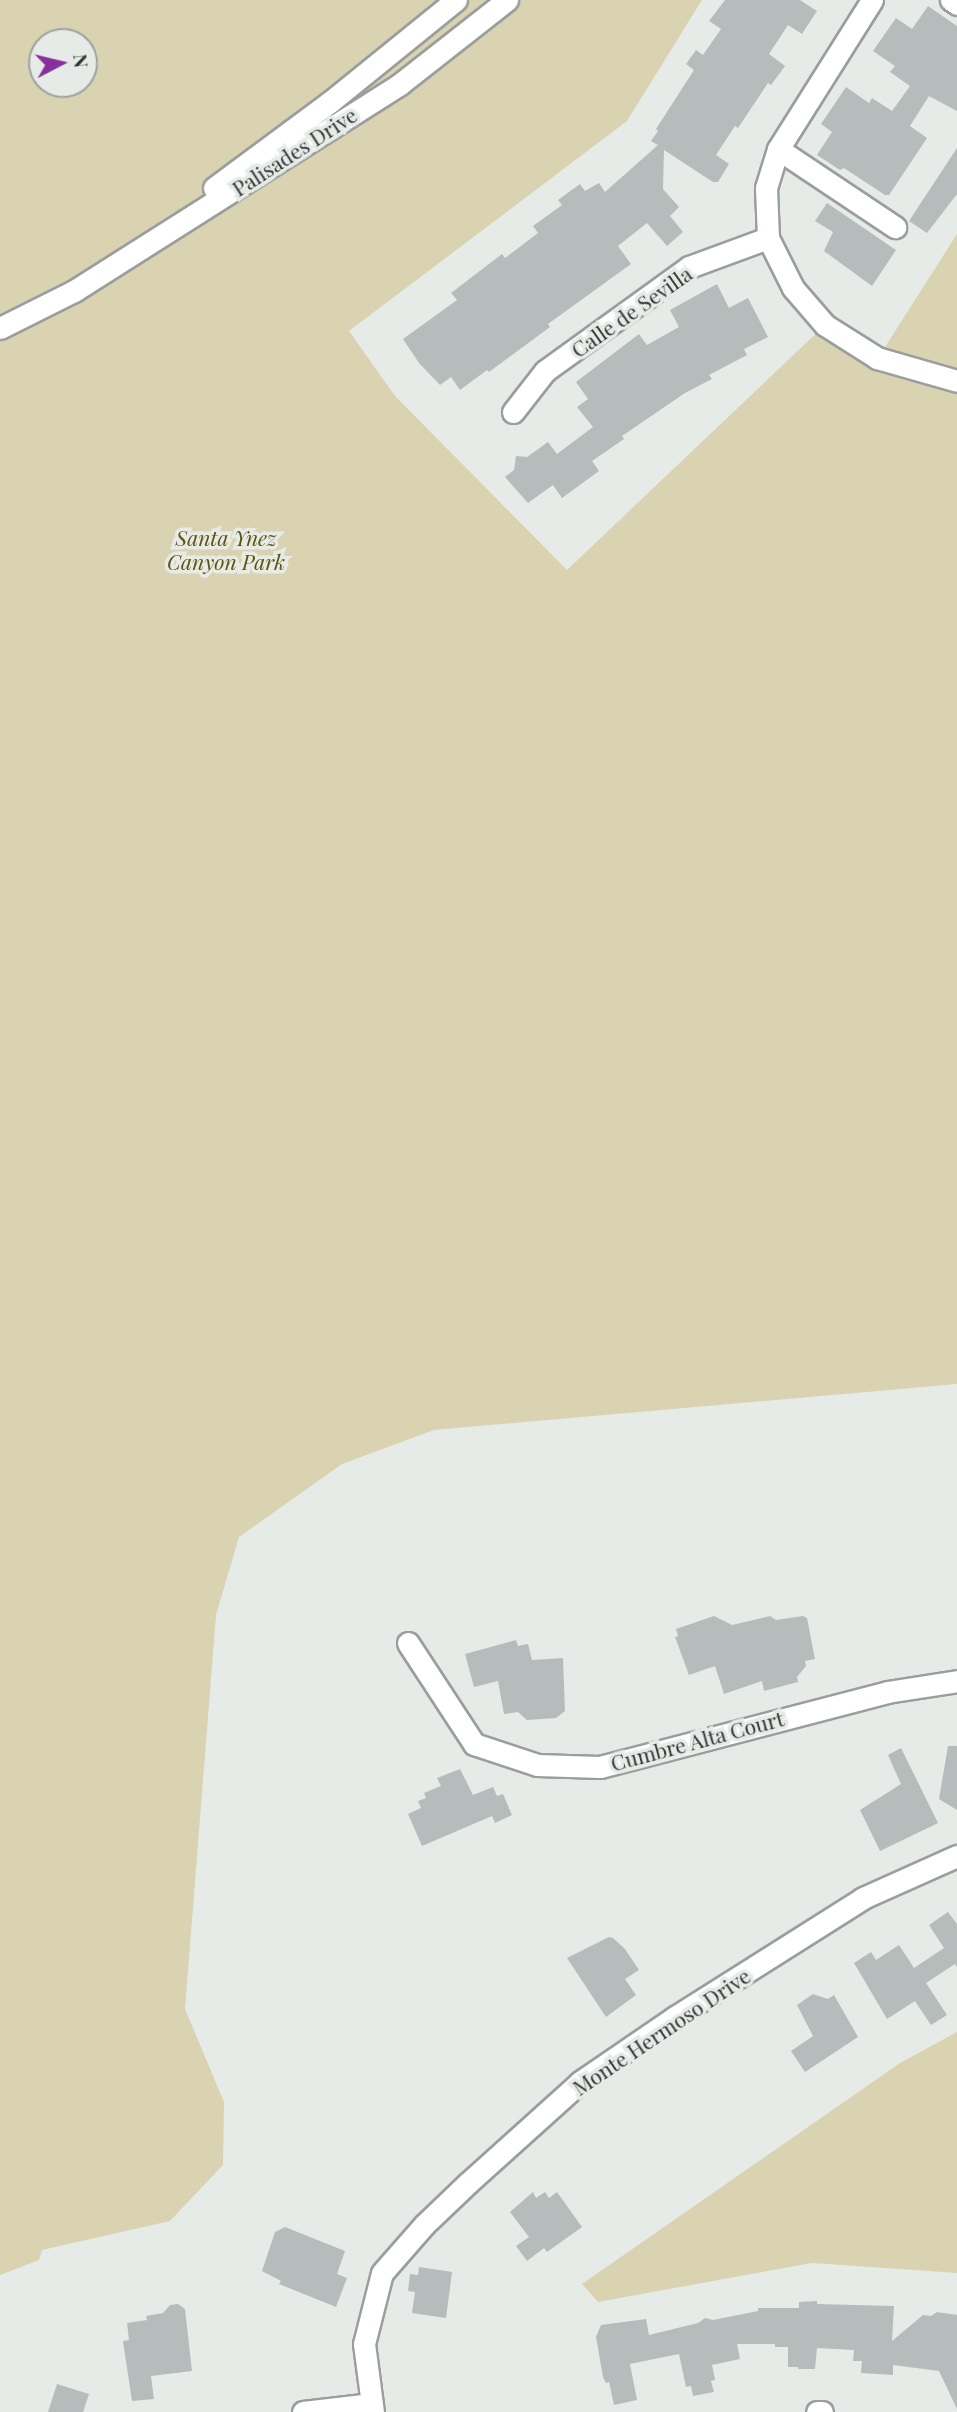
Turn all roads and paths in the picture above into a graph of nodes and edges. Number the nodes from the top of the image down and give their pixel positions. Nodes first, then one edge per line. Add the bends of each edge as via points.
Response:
1 (456, 0) edge
2 (507, 0) edge
3 (872, 0) edge
4 (951, 0) edge
5 (957, 4) edge
6 (779, 149) junction
7 (895, 227) dead end
8 (768, 238) junction
9 (74, 291) junction
10 (0, 328) edge
11 (957, 381) edge
12 (513, 412) dead end
13 (408, 1643) dead end
14 (957, 1681) edge
15 (957, 1856) edge
16 (371, 2408) edge
17 (303, 2412) edge
18 (817, 2412) edge
19 (822, 2412) edge

1 - 9 street, Palisades Drive via 330,102
2 - 9 street, Palisades Drive via 400,83
3 - 6 street
4 - 5 street
6 - 7 street
6 - 8 street via 766,188
8 - 11 street via 793,288 825,325 877,358
8 - 12 street, Calle de Sevilla via 690,267 545,371
9 - 10 street, Palisades Drive
13 - 14 street, Cumbre Alta Court via 474,1744 537,1765 600,1767 887,1692
15 - 16 street, Monte Hermoso Drive via 863,1898 676,2017 580,2082 468,2183 382,2273 364,2344
16 - 17 street
18 - 19 street

